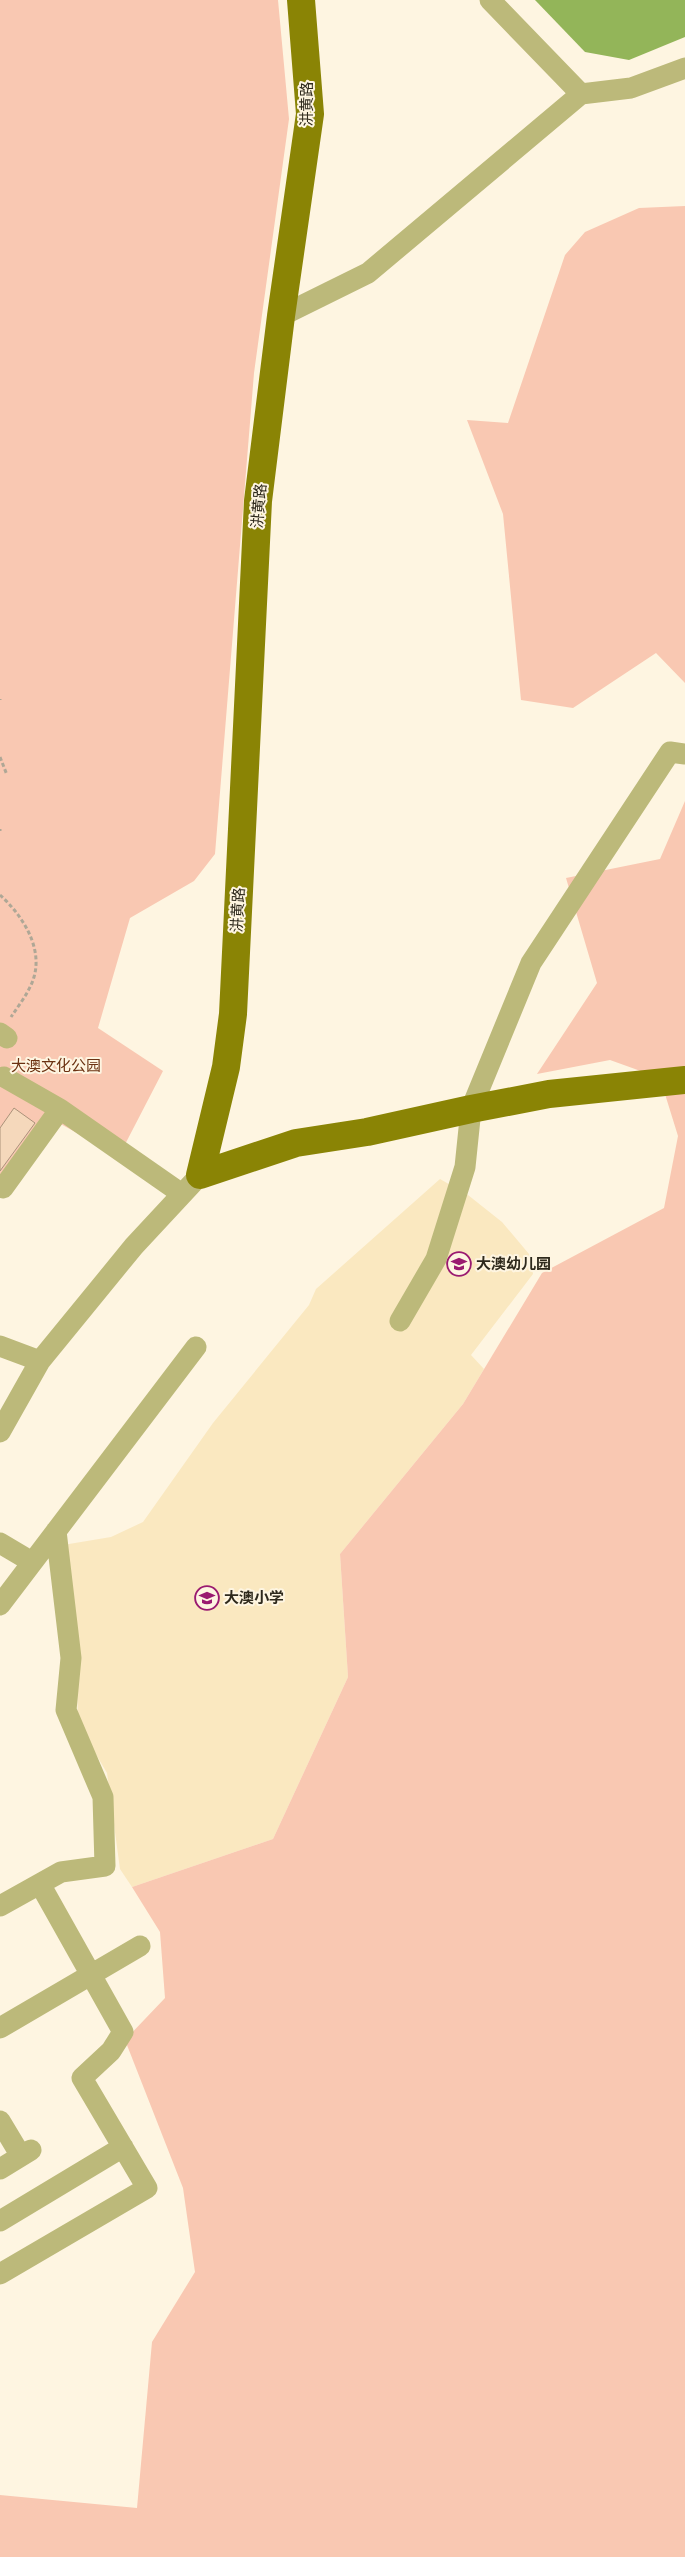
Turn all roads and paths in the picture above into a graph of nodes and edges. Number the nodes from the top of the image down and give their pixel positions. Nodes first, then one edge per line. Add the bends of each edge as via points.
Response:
1 (301, 0) edge
2 (490, 0) edge
3 (685, 68) edge
4 (581, 94) junction
5 (280, 316) junction
6 (678, 753) edge
7 (0, 757) edge
8 (7, 775) dead end
9 (0, 895) edge
10 (3, 1035) edge
11 (4, 1077) dead end
12 (685, 1080) edge
13 (60, 1108) junction
14 (471, 1109) junction
15 (200, 1175) junction
16 (0, 1186) edge
17 (182, 1194) junction
18 (400, 1322) dead end
19 (0, 1346) edge
20 (196, 1348) dead end
21 (40, 1361) junction
22 (0, 1432) edge
23 (56, 1531) junction
24 (0, 1544) edge
25 (32, 1562) junction
26 (0, 1604) edge
27 (40, 1884) junction
28 (0, 1906) edge
29 (140, 1946) dead end
30 (91, 1974) junction
31 (0, 2028) edge
32 (0, 2122) edge
33 (122, 2147) junction
34 (0, 2169) edge
35 (0, 2220) edge
36 (0, 2274) edge

1 - 5 main road, 汫黄路 via 310,114
2 - 4 street
3 - 4 street via 631,88
4 - 5 street via 368,273
5 - 15 main road, 汫黄路 via 258,501 233,1014 226,1067
6 - 14 street via 531,963
7 - 8 path
9 - 10 path via 16,910 27,927 34,953 35,976
11 - 13 street
12 - 14 main road via 549,1094
13 - 16 street via 2,1188
13 - 17 street
14 - 15 main road via 367,1132 296,1143
14 - 18 street via 465,1167 436,1259
15 - 17 street
17 - 21 street via 134,1246
19 - 21 street
20 - 23 street
21 - 22 street
23 - 25 street
23 - 27 street via 71,1658 66,1710 102,1797 105,1866 61,1872
24 - 25 street
25 - 26 street
27 - 28 street
27 - 30 street
29 - 30 street
30 - 31 street
30 - 33 street via 123,2032 111,2051 82,2078
32 - 34 street via 26,2153
33 - 35 street
33 - 36 street via 147,2188

